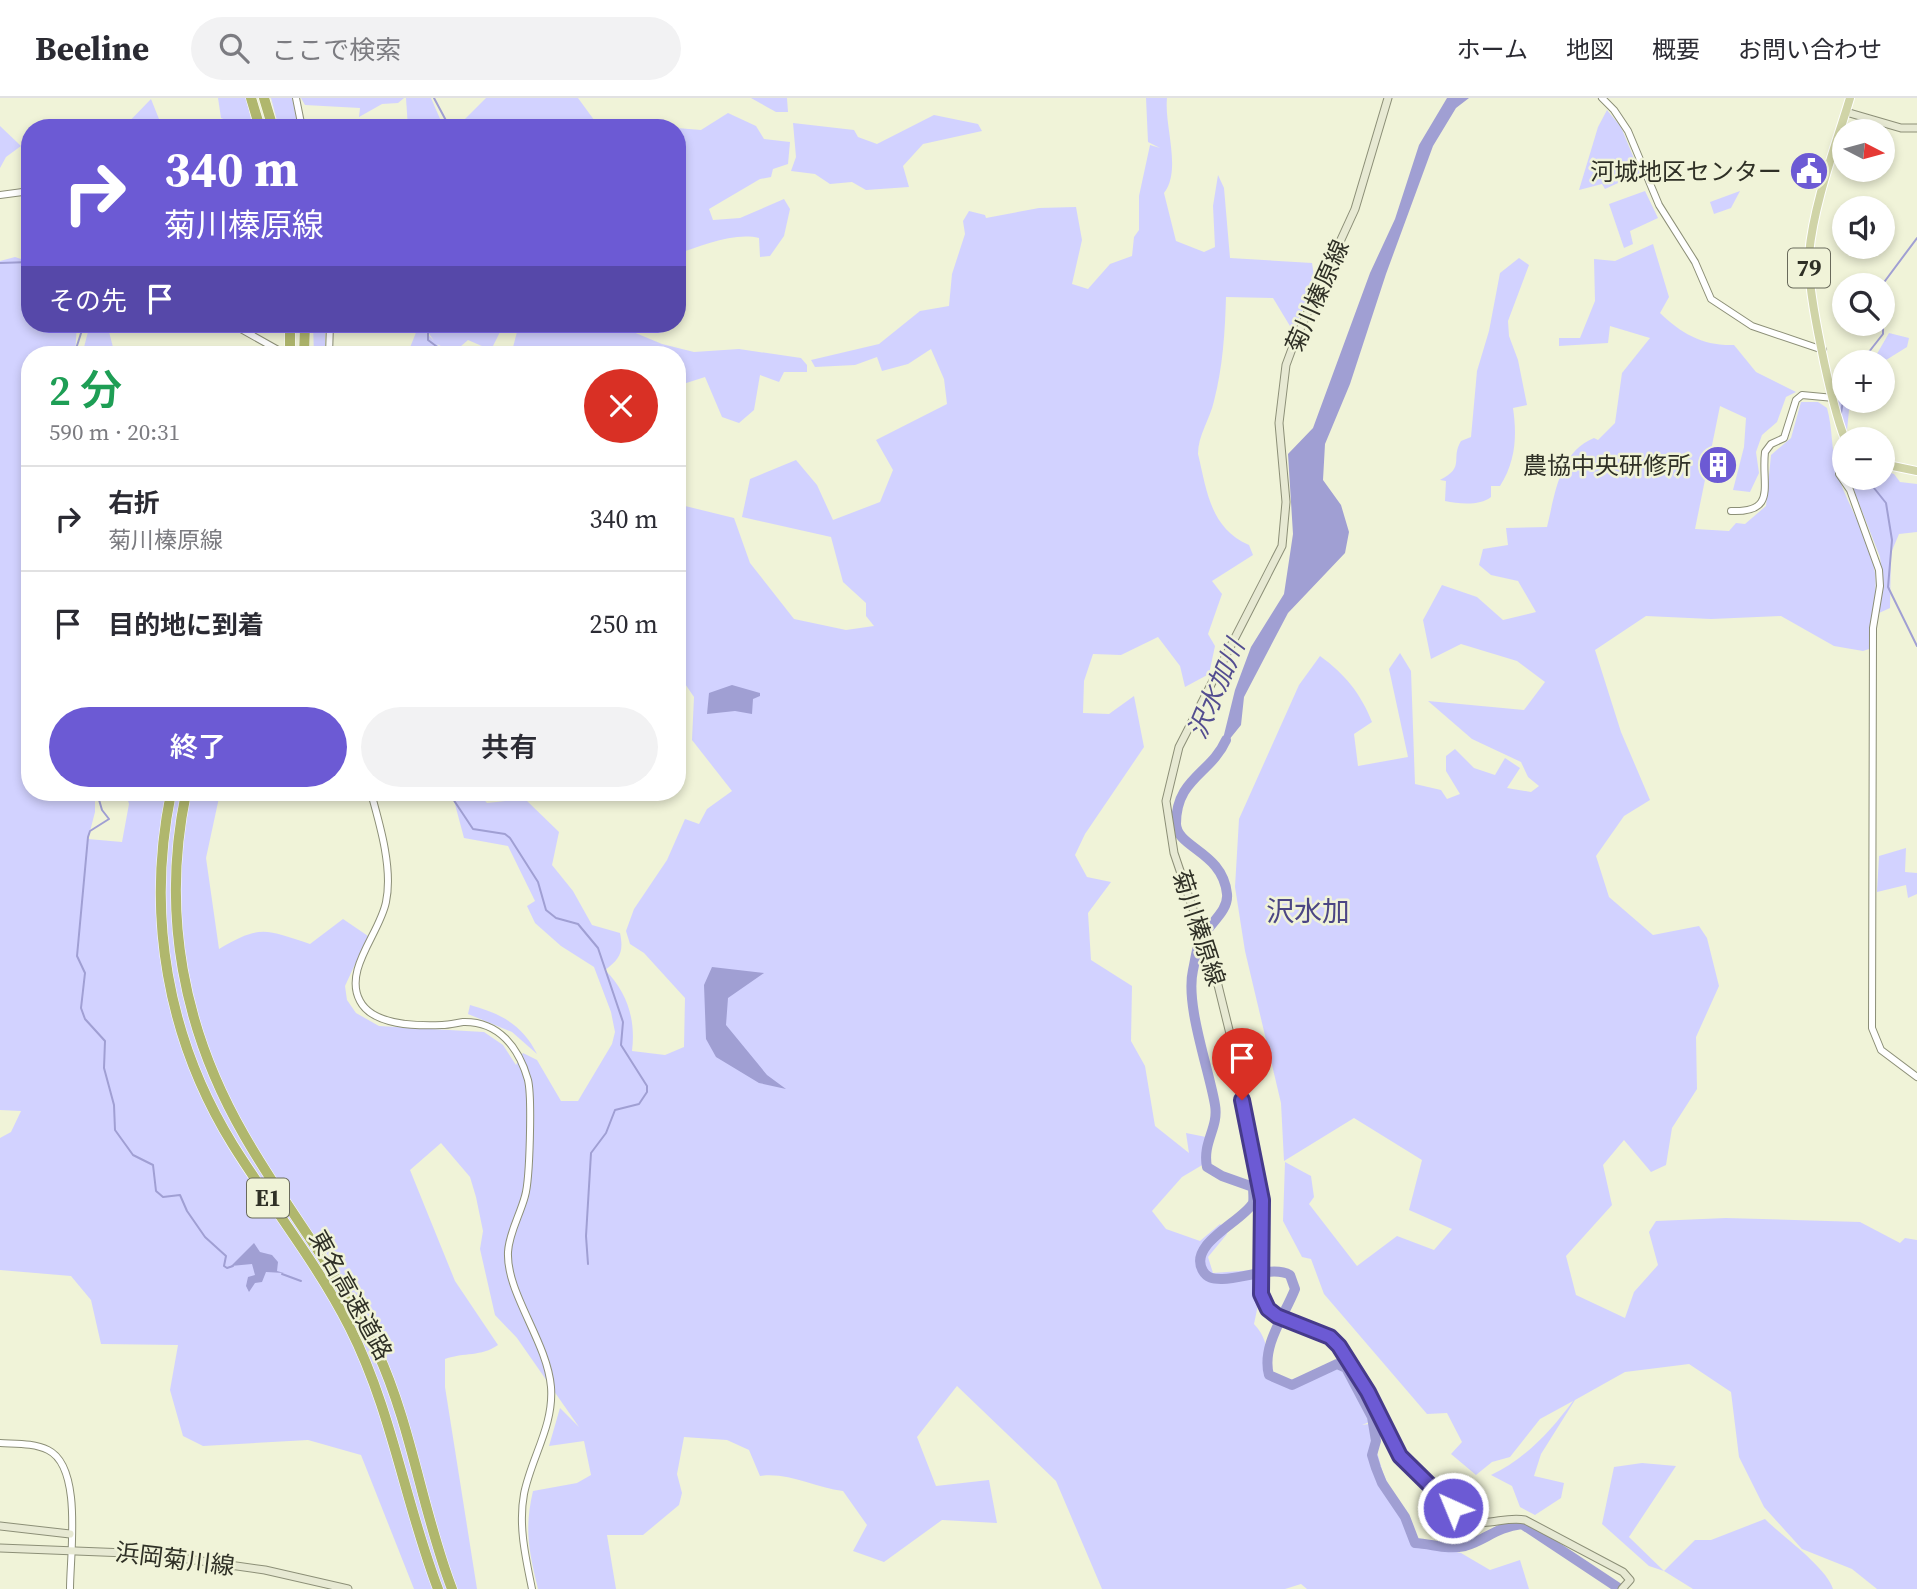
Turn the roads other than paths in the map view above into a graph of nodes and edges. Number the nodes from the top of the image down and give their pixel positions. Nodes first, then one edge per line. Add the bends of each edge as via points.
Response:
1 (251, 98) edge
2 (264, 98) edge
3 (296, 98) edge
4 (1388, 98) edge
5 (1602, 98) edge
6 (1850, 98) edge
7 (1846, 112) junction
8 (257, 119) edge
9 (270, 119) edge
10 (300, 119) edge
11 (1917, 128) edge
12 (21, 192) edge
13 (0, 195) edge
14 (248, 333) edge
15 (272, 346) edge
16 (1824, 350) junction
17 (1832, 388) edge
18 (1832, 398) edge
19 (1895, 466) edge
20 (1913, 470) edge
21 (1850, 490) edge
22 (1731, 511) dead end
23 (170, 801) edge
24 (185, 801) edge
25 (373, 801) edge
26 (1917, 1077) edge
27 (0, 1443) edge
28 (0, 1526) edge
29 (70, 1534) junction
30 (0, 1548) edge
31 (71, 1549) junction
32 (70, 1589) edge
33 (348, 1589) edge
34 (438, 1589) edge
35 (452, 1589) edge
36 (531, 1589) edge
37 (1622, 1589) edge

1 - 8 highway
2 - 9 highway
3 - 10 street
4 - 37 main road, 菊川榛原線 via 1356,209 1286,365 1279,423 1286,502 1282,546 1179,747 1166,801 1168,833 1225,1009 1259,1183 1265,1302 1277,1316 1320,1332 1339,1346 1400,1456 1468,1520 1479,1524 1525,1520 1623,1572 1630,1580
5 - 16 street via 1628,131 1659,205 1695,262 1711,299 1752,326
6 - 7 main road, 79
7 - 11 main road via 1901,128
7 - 16 main road, 79 via 1809,257
12 - 13 street
14 - 15 street
16 - 17 main road, 79
18 - 22 street via 1802,395 1796,400 1788,431 1765,452 1766,487 1761,504 1750,512
19 - 20 main road
21 - 26 street via 1879,570 1880,586 1873,628 1872,1028 1881,1050
23 - 34 highway, 東名高速道路 / E1 via 160,918 167,979 186,1048 232,1144 350,1328 381,1398
24 - 35 highway, 東名高速道路 / E1 via 177,847 175,915 183,980 200,1042 244,1136 347,1293 382,1362
25 - 36 street via 387,899 357,971 354,988 362,1004 377,1017 399,1022 462,1022 492,1028 510,1043 528,1079 528,1186 508,1260 545,1356 551,1386 548,1421 523,1496
27 - 29 street via 39,1446 61,1459 71,1485
28 - 29 main road
29 - 31 street
30 - 31 main road, 浜岡菊川線
31 - 32 street
31 - 33 main road, 浜岡菊川線 via 152,1554 265,1570

